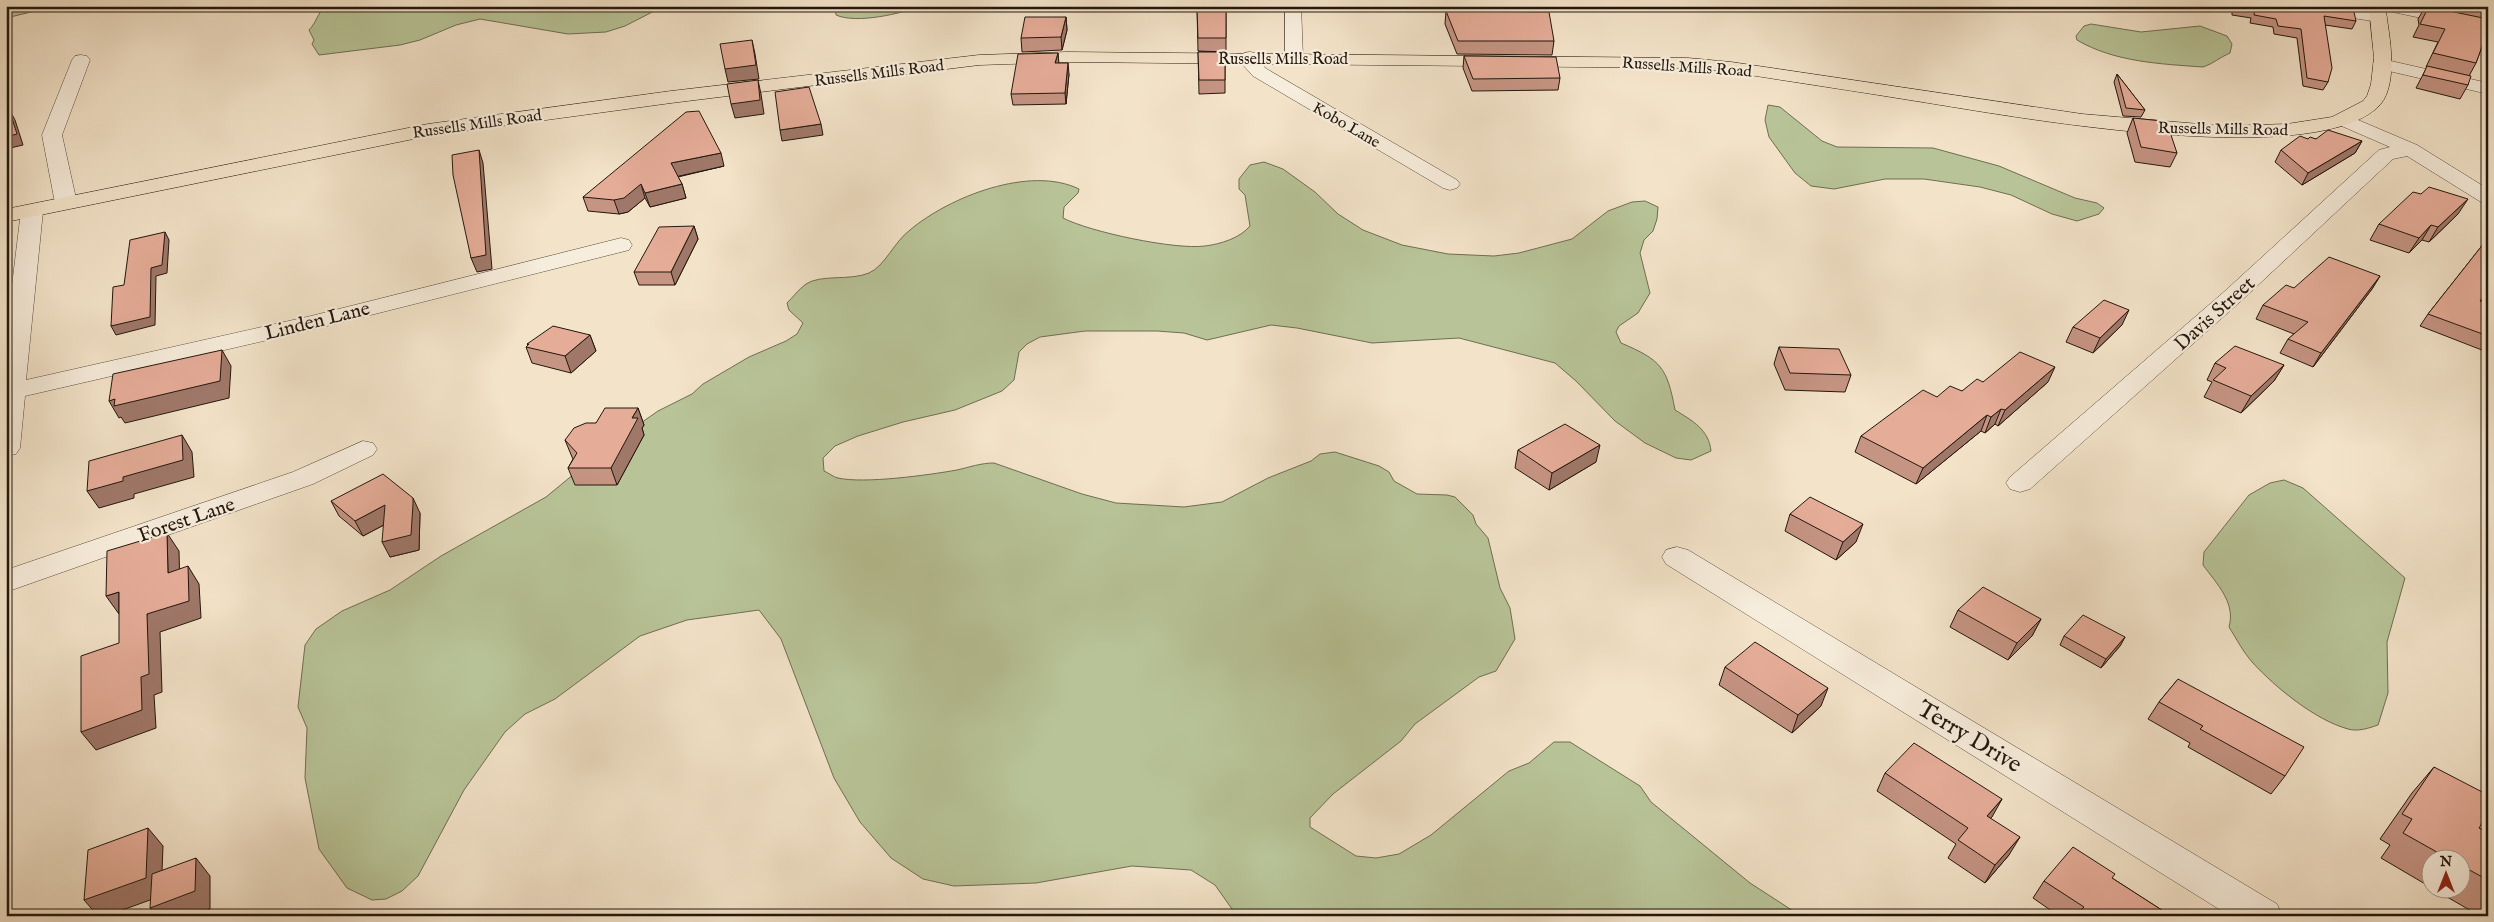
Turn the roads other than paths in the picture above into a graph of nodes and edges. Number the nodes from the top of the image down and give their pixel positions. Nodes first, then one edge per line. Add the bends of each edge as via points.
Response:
1 (1293, 6) edge
2 (2306, 6) edge
3 (2381, 10) edge
4 (2488, 27) edge
5 (1250, 57) junction
6 (1294, 58) junction
7 (81, 60) dead end
8 (2382, 64) junction
9 (2488, 89) edge
10 (2344, 120) junction
11 (2410, 149) junction
12 (1450, 184) dead end
13 (2488, 198) edge
14 (66, 203) junction
15 (32, 211) junction
16 (6, 216) edge
17 (620, 245) dead end
18 (14, 319) edge
19 (12, 391) junction
20 (6, 448) edge
21 (363, 449) dead end
22 (2020, 483) dead end
23 (1677, 556) dead end
24 (6, 581) edge
25 (2263, 916) edge

1 - 6 street
2 - 3 street
3 - 4 street
3 - 8 main road, Russells Mills Road
5 - 6 main road, Russells Mills Road
5 - 12 street, Kobo Lane via 1259,72
5 - 14 main road, Russells Mills Road via 1002,58 680,95 389,136
6 - 10 main road, Russells Mills Road via 1620,60 1710,64 2056,116 2179,129 2278,130
7 - 14 street via 52,135
8 - 9 street
8 - 10 main road, Russells Mills Road via 2382,83 2376,98 2364,110
10 - 11 street
11 - 13 street
11 - 22 street, Davis Street via 2386,154 2233,296
14 - 15 main road, Russells Mills Road
15 - 16 main road, Russells Mills Road
15 - 18 street
17 - 19 street, Linden Lane via 311,323
18 - 19 street
19 - 20 street
21 - 24 street, Forest Lane via 303,478
23 - 25 street, Terry Drive

